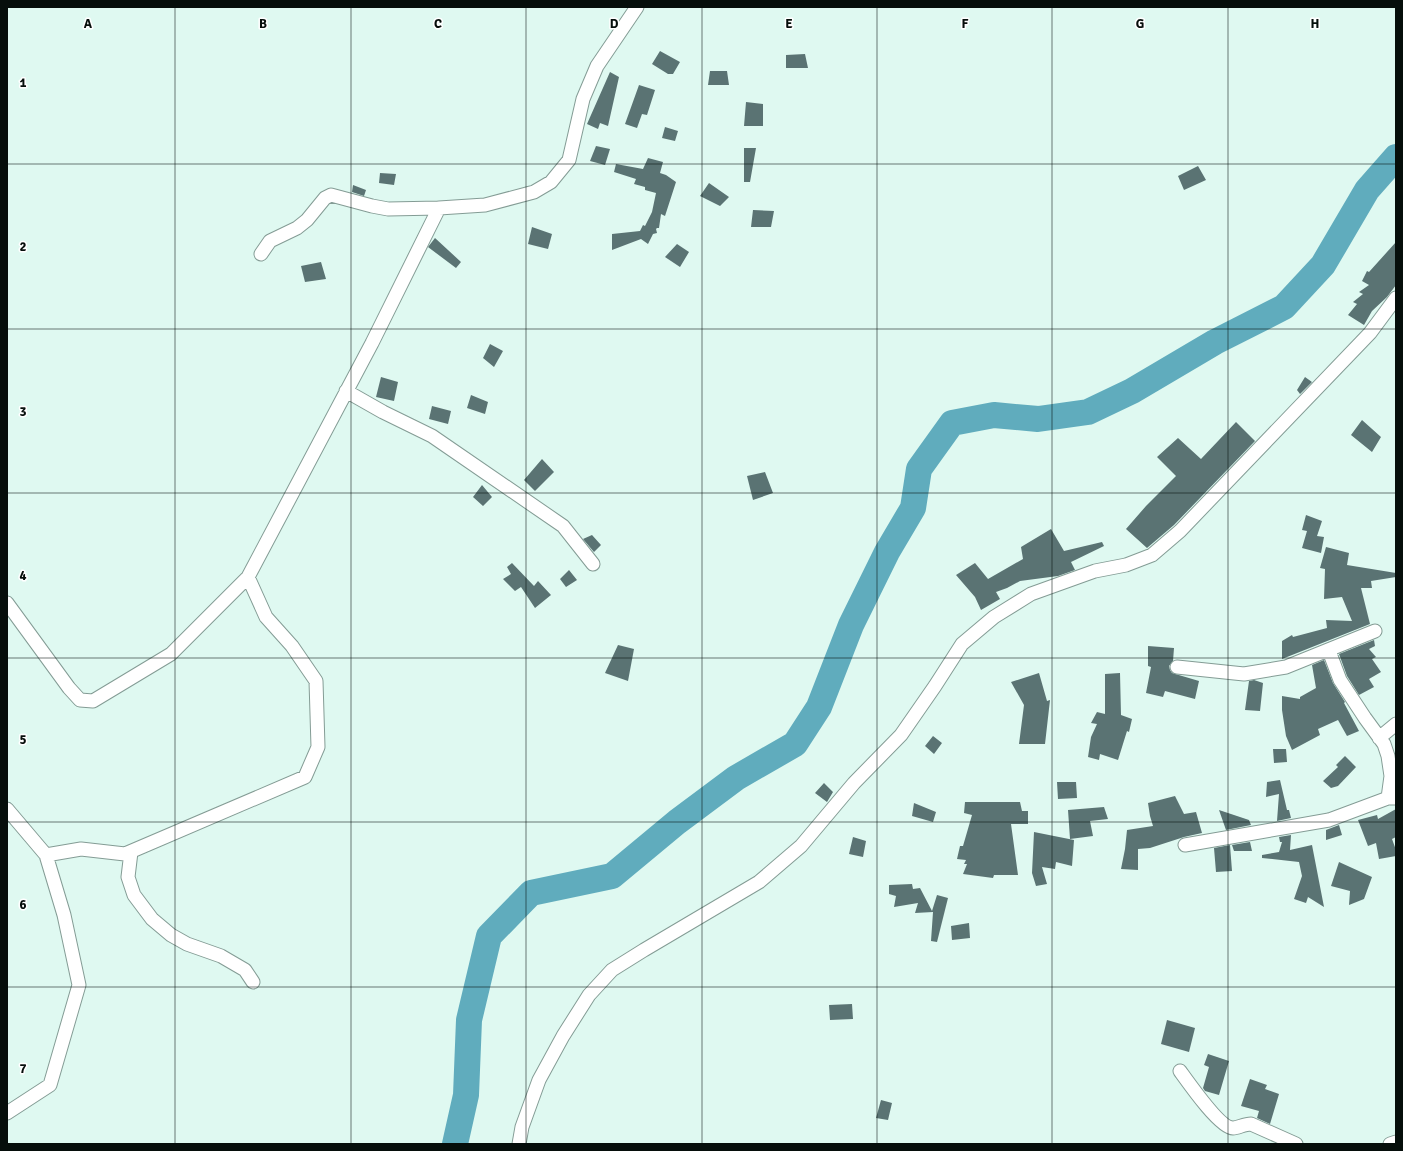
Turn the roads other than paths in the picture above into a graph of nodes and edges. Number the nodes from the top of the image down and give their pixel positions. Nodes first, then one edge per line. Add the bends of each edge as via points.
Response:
1 (637, 7) edge
2 (439, 208) junction
3 (261, 254) dead end
4 (1396, 298) edge
5 (346, 391) junction
6 (593, 564) dead end
7 (248, 577) junction
8 (7, 604) edge
9 (1376, 631) dead end
10 (1329, 651) junction
11 (1177, 666) dead end
12 (1396, 724) edge
13 (1379, 738) junction
14 (1392, 798) edge
15 (7, 809) edge
16 (1185, 845) dead end
17 (131, 852) junction
18 (46, 855) junction
19 (253, 982) dead end
20 (1180, 1072) dead end
21 (7, 1113) edge
22 (1396, 1142) edge
23 (519, 1144) edge
24 (1296, 1144) edge
25 (1390, 1144) edge

1 - 2 street via 597,66 584,99 569,160 551,182 534,192 485,205
2 - 3 street via 388,209 331,195 325,198 297,228 270,241
2 - 5 street
4 - 23 street via 1370,334 1180,531 1152,555 1126,565 1095,571 1031,594 994,617 962,644 901,735 854,783 801,846 759,882 612,970 589,995 538,1080
5 - 6 street via 432,436 563,526
5 - 7 street
7 - 8 street via 171,654 92,701 80,700 69,688
7 - 17 street via 266,617 292,646 316,681 318,747 305,777
9 - 10 street
10 - 11 street via 1286,667 1244,674
10 - 13 street via 1340,680
12 - 13 street
13 - 14 street via 1388,756
14 - 16 street via 1330,820
15 - 18 street
17 - 18 street via 125,854 81,849
17 - 19 street via 128,877 134,895 152,919 187,944 221,956 245,970
18 - 21 street via 64,915 79,985 50,1085
20 - 24 street via 1224,1125 1232,1128 1251,1124
22 - 25 street

